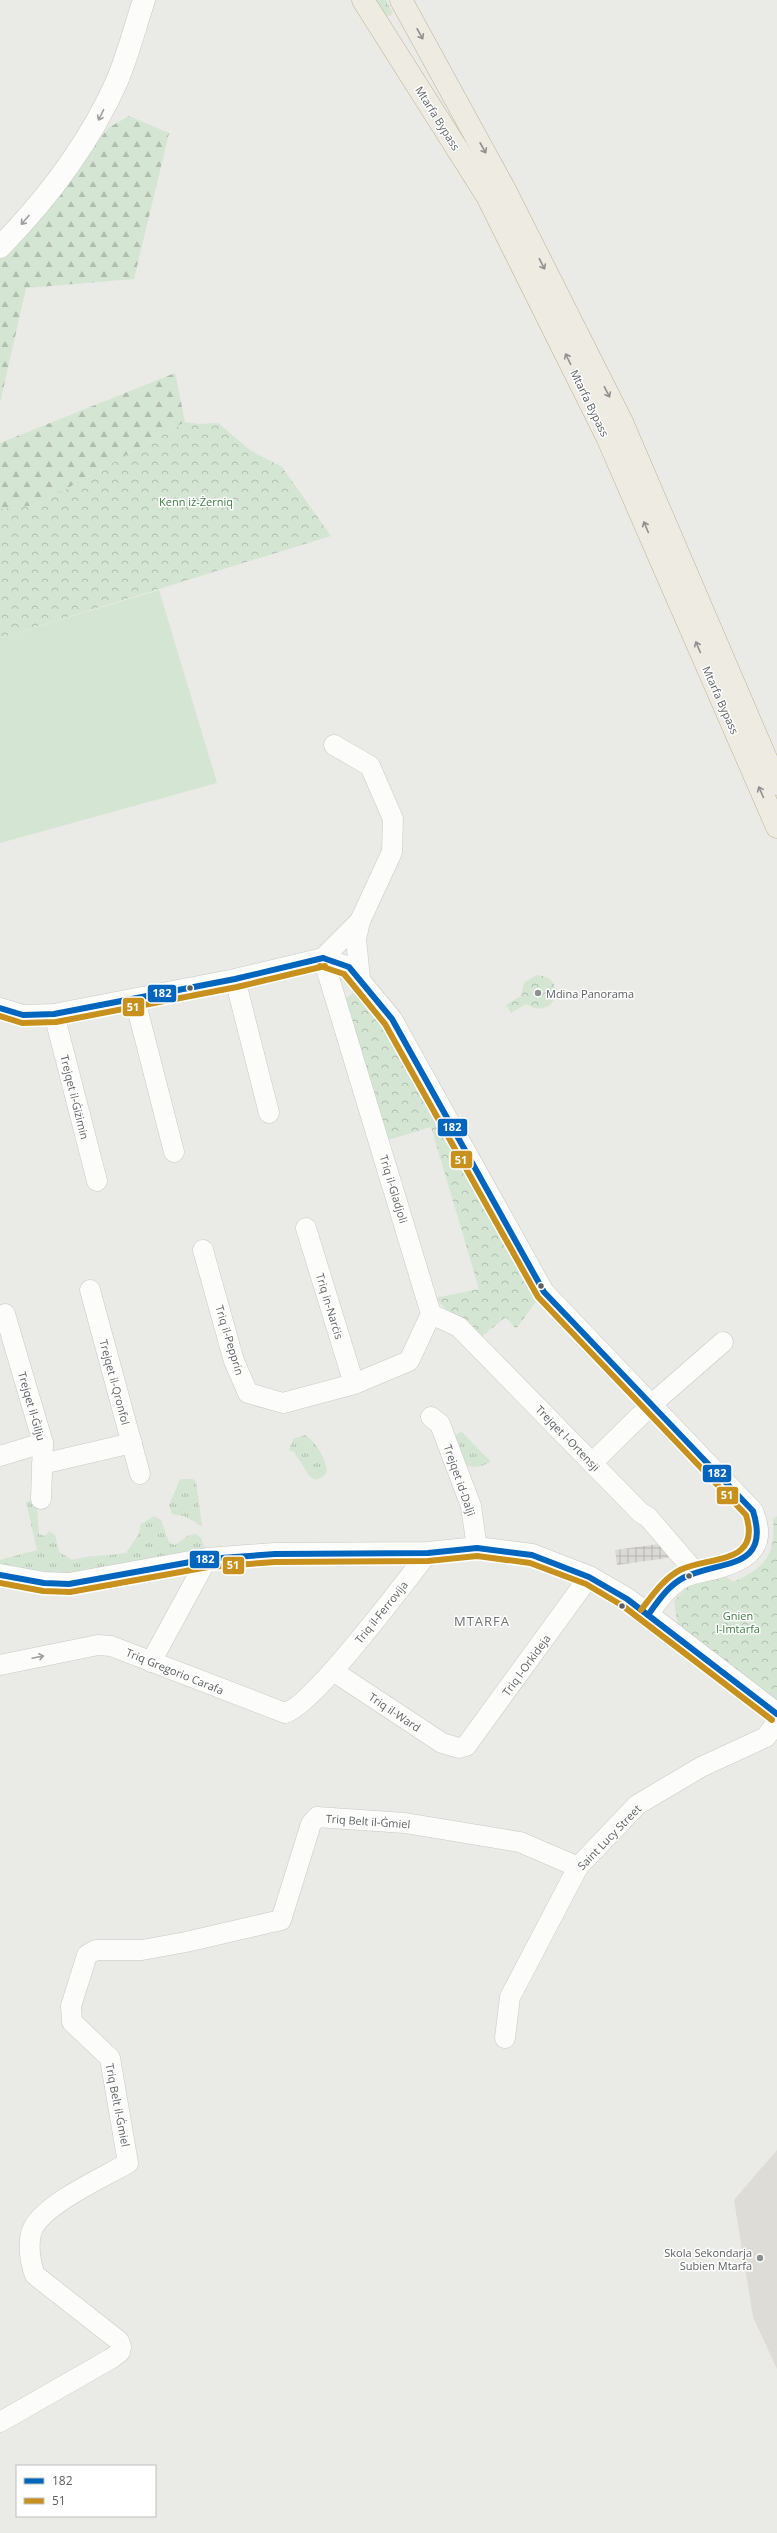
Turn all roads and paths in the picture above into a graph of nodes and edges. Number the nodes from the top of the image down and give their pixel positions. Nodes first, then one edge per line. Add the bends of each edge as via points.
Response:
1 (144, 0) edge
2 (363, 0) edge
3 (402, 0) edge
4 (0, 247) edge
5 (334, 744) dead end
6 (777, 784) edge
7 (777, 827) edge
8 (360, 921) junction
9 (323, 958) junction
10 (360, 978) junction
11 (236, 979) junction
12 (135, 1000) junction
13 (0, 1008) edge
14 (54, 1014) junction
15 (269, 1113) dead end
16 (174, 1152) dead end
17 (97, 1181) dead end
18 (306, 1228) dead end
19 (203, 1250) dead end
20 (90, 1290) dead end
21 (6, 1314) dead end
22 (431, 1314) junction
23 (723, 1342) dead end
24 (354, 1384) junction
25 (652, 1404) junction
26 (431, 1417) dead end
27 (43, 1443) junction
28 (132, 1443) junction
29 (0, 1456) edge
30 (592, 1463) junction
31 (42, 1464) junction
32 (140, 1474) dead end
33 (41, 1499) dead end
34 (477, 1548) junction
35 (428, 1552) junction
36 (207, 1559) junction
37 (696, 1573) junction
38 (0, 1575) edge
39 (590, 1577) junction
40 (648, 1616) junction
41 (152, 1662) junction
42 (0, 1665) edge
43 (333, 1671) junction
44 (777, 1714) edge
45 (777, 1722) edge
46 (458, 1748) joint
47 (578, 1867) junction
48 (505, 2038) dead end
49 (0, 2422) edge

1 -> 4 street via 118,80 99,119 48,194
7 -> 2 highway, Mtarfa Bypass via 607,437 494,210
3 -> 6 highway, Mtarfa Bypass via 504,188 622,422
5 - 8 street via 370,766 393,819 392,852
8 - 9 street
8 - 10 street via 356,939
9 - 10 street via 349,967
9 - 11 street
9 - 22 street, Triq il-Gladjoli
10 - 25 street via 392,1019 544,1292
11 - 12 street
11 - 15 street
12 - 14 street
12 - 16 street
13 - 14 street via 23,1015
14 - 17 street, Trejqet il-Ġiżimin
18 - 24 street, Triq in-Narċis
19 - 24 street, Triq il-Pepprin via 234,1361 248,1393 283,1404
20 - 28 street, Trejqet il-Qronfol
21 - 27 street, Trejqet il-Ġilju
22 - 24 street via 409,1361
22 - 30 street, Trejqet l-Ortensji via 459,1327
23 - 25 street
25 - 30 street
25 - 37 street via 753,1511 757,1520 758,1542 752,1551 732,1564
26 - 34 street, Trejqet id-Dalji via 440,1424 472,1506
27 - 29 street
27 - 31 street, Trejqet il-Ġilju
28 - 31 street
28 - 32 street, Trejqet il-Qronfol
30 - 37 street, Trejqet l-Ortensji via 648,1517
31 - 33 street, Trejqet il-Ġilju
34 - 35 street
34 - 39 street via 532,1555
35 - 36 street via 275,1554
35 - 43 street, Triq il-Ferrovija
36 - 38 street via 69,1584 44,1583
36 - 41 street
37 - 40 street via 676,1584 660,1598
39 - 40 street via 627,1599
39 - 46 street, Triq l-Orkideja via 472,1740
40 - 44 street
42 -> 41 street, Triq Gregorio Carafa via 98,1645 111,1646
41 - 43 street, Triq Gregorio Carafa via 285,1713 297,1708
43 - 46 street, Triq il-Ward via 442,1743
45 - 47 street, Saint Lucy Street via 766,1737 701,1767 637,1805
47 - 48 street, Saint Lucy Street via 510,1997
47 - 49 street, Triq Belt il-Ġmiel via 520,1842 405,1823 320,1817 314,1819 311,1824 281,1920 142,1950 96,1950 87,1955 71,2006 72,2022 110,2058 128,2162 56,2204 33,2228 29,2259 35,2275 119,2341 121,2347 120,2352 112,2358

